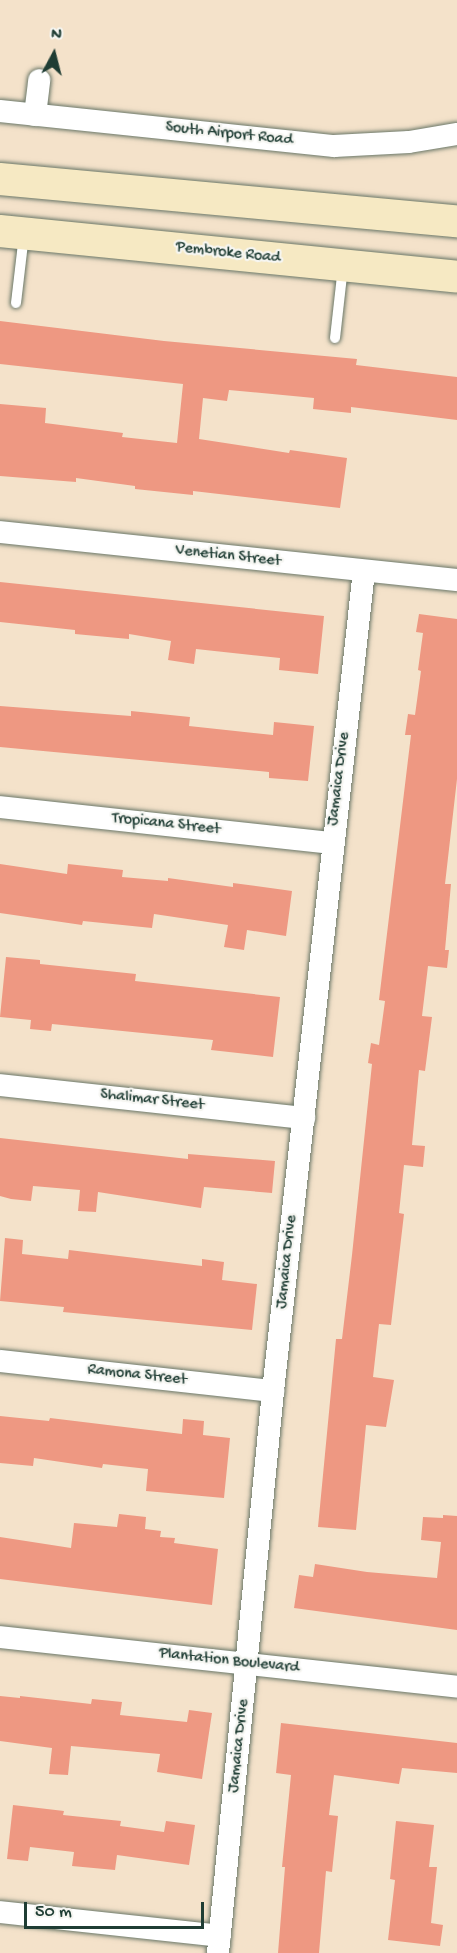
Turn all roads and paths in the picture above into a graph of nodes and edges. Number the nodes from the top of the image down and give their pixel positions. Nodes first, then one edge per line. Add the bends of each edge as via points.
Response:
1 (39, 80) dead end
2 (0, 111) edge
3 (35, 115) junction
4 (457, 134) edge
5 (0, 178) edge
6 (457, 221) edge
7 (12, 232) edge
8 (343, 266) junction
9 (457, 277) edge
10 (16, 303) dead end
11 (335, 338) dead end
12 (0, 532) edge
13 (364, 572) junction
14 (457, 580) edge
15 (0, 807) edge
16 (333, 843) junction
17 (0, 1085) edge
18 (304, 1118) junction
19 (0, 1361) edge
20 (273, 1391) junction
21 (0, 1637) edge
22 (249, 1664) junction
23 (457, 1687) edge
24 (0, 1912) edge
25 (219, 1945) edge

1 - 3 street
2 - 3 street, South Airport Road
3 - 4 street, South Airport Road via 334,146 409,142
5 - 6 main road
7 - 8 main road, Pembroke Road
7 - 10 lane
8 - 9 main road, Pembroke Road
8 - 11 lane
12 - 13 street, Venetian Street
13 - 14 street, Venetian Street
13 - 16 street, Jamaica Drive
15 - 16 street, Tropicana Street
16 - 18 street, Jamaica Drive
17 - 18 street, Shalimar Street
18 - 20 street, Jamaica Drive
19 - 20 street, Ramona Street
20 - 22 street, Jamaica Drive
21 - 22 street, Plantation Boulevard
22 - 23 street, Plantation Boulevard
22 - 25 street, Jamaica Drive
24 - 25 street

